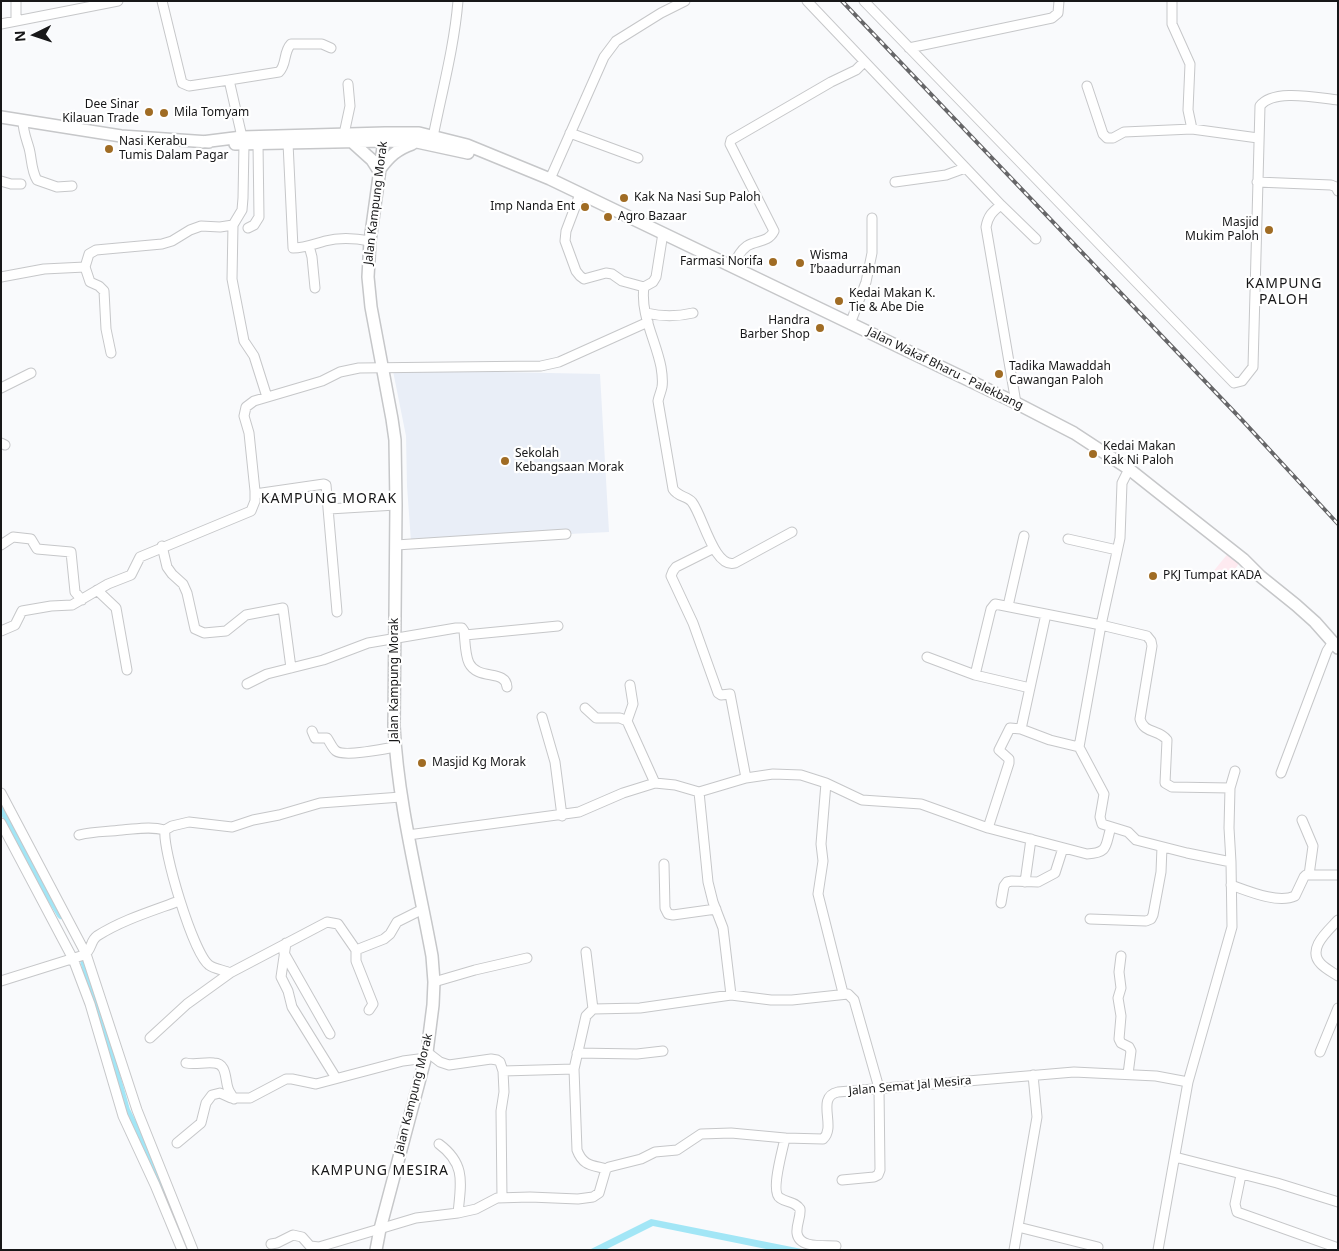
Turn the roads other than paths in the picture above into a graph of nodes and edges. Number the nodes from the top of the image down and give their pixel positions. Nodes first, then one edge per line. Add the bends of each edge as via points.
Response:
1 (16, 1) edge
2 (118, 1) edge
3 (162, 1) edge
4 (458, 1) edge
5 (685, 1) edge
6 (807, 1) edge
7 (864, 1) edge
8 (1059, 1) edge
9 (1172, 1) edge
10 (16, 22) junction
11 (1, 24) edge
12 (331, 48) dead end
13 (909, 48) junction
14 (864, 62) junction
15 (229, 80) junction
16 (348, 84) dead end
17 (1087, 86) dead end
18 (1338, 100) edge
19 (1, 118) edge
20 (23, 121) junction
21 (1192, 129) junction
22 (570, 133) junction
23 (384, 137) junction
24 (348, 138) junction
25 (1258, 138) junction
26 (243, 140) junction
27 (432, 140) junction
28 (417, 142) junction
29 (288, 143) junction
30 (258, 144) junction
31 (638, 158) dead end
32 (965, 168) junction
33 (379, 171) junction
34 (550, 179) junction
35 (1, 181) edge
36 (895, 182) dead end
37 (1257, 182) junction
38 (21, 184) dead end
39 (72, 186) dead end
40 (1338, 191) edge
41 (580, 194) junction
42 (1001, 205) junction
43 (872, 218) dead end
44 (232, 225) junction
45 (248, 228) dead end
46 (663, 233) junction
47 (1036, 238) dead end
48 (370, 241) junction
49 (309, 246) junction
50 (733, 266) junction
51 (85, 267) junction
52 (1, 277) edge
53 (644, 287) junction
54 (315, 288) dead end
55 (693, 313) dead end
56 (647, 318) junction
57 (850, 324) junction
58 (111, 354) dead end
59 (383, 368) junction
60 (31, 373) dead end
61 (1, 388) edge
62 (267, 397) junction
63 (1016, 403) junction
64 (1129, 470) junction
65 (255, 494) junction
66 (396, 505) junction
67 (329, 508) junction
68 (792, 532) dead end
69 (566, 534) dead end
70 (1024, 536) dead end
71 (1068, 539) dead end
72 (1, 545) edge
73 (162, 546) junction
74 (396, 546) junction
75 (714, 548) junction
76 (1117, 550) junction
77 (97, 590) junction
78 (82, 600) junction
79 (1008, 606) junction
80 (337, 612) dead end
81 (1046, 614) junction
82 (1102, 625) junction
83 (558, 626) dead end
84 (1, 632) edge
85 (465, 635) junction
86 (395, 638) junction
87 (1335, 645) edge
88 (927, 657) dead end
89 (290, 668) junction
90 (127, 670) dead end
91 (976, 675) junction
92 (247, 684) dead end
93 (630, 685) dead end
94 (507, 687) dead end
95 (1030, 688) junction
96 (585, 708) dead end
97 (542, 717) dead end
98 (627, 722) junction
99 (1021, 729) junction
100 (312, 731) dead end
101 (395, 747) junction
102 (1079, 747) junction
103 (1234, 771) dead end
104 (1281, 773) dead end
105 (746, 778) junction
106 (655, 783) junction
107 (826, 783) junction
108 (1230, 788) junction
109 (699, 792) junction
110 (1, 793) edge
111 (401, 796) junction
112 (562, 816) junction
113 (1302, 820) dead end
114 (1, 823) edge
115 (1111, 827) junction
116 (988, 828) junction
117 (165, 830) junction
118 (79, 835) dead end
119 (408, 835) junction
120 (1031, 839) junction
121 (1162, 847) junction
122 (1063, 848) junction
123 (1231, 862) junction
124 (664, 864) dead end
125 (1309, 875) junction
126 (1338, 876) edge
127 (1025, 882) junction
128 (1231, 885) junction
129 (179, 901) junction
130 (1001, 903) dead end
131 (424, 909) junction
132 (716, 909) junction
133 (1090, 919) dead end
134 (1338, 920) edge
135 (286, 943) junction
136 (356, 950) junction
137 (586, 952) dead end
138 (284, 953) junction
139 (1121, 956) dead end
140 (80, 957) junction
141 (527, 958) dead end
142 (230, 972) junction
143 (1338, 976) edge
144 (1, 981) edge
145 (434, 982) junction
146 (843, 994) junction
147 (731, 995) junction
148 (1338, 1008) edge
149 (593, 1009) junction
150 (369, 1010) dead end
151 (330, 1034) dead end
152 (150, 1038) dead end
153 (663, 1051) dead end
154 (1320, 1052) dead end
155 (577, 1053) junction
156 (426, 1055) junction
157 (186, 1063) dead end
158 (574, 1069) junction
159 (503, 1071) junction
160 (1128, 1074) junction
161 (1033, 1075) junction
162 (336, 1078) junction
163 (1188, 1082) junction
164 (879, 1088) junction
165 (234, 1099) junction
166 (785, 1138) junction
167 (177, 1142) dead end
168 (439, 1144) dead end
169 (1175, 1157) junction
170 (606, 1169) junction
171 (1241, 1175) junction
172 (842, 1180) dead end
173 (502, 1198) junction
174 (1338, 1202) edge
175 (458, 1213) junction
176 (1018, 1227) junction
177 (380, 1229) junction
178 (184, 1243) edge
179 (271, 1244) dead end
180 (836, 1246) dead end
181 (1098, 1247) dead end
182 (320, 1248) edge
183 (1333, 1248) edge
184 (194, 1250) edge
185 (376, 1250) edge
186 (1014, 1250) edge
187 (1158, 1250) edge

1 - 10 street
2 - 10 street
3 - 15 street via 182,83 189,86
4 - 27 street
5 - 22 street via 616,41 604,56
6 - 14 street
7 - 13 street
8 - 13 street via 1058,13 1052,18
9 - 21 street via 1172,24 1190,64 1188,110
10 - 11 street
12 - 15 street via 322,44 290,44 283,69 279,72
13 - 37 street via 1237,384 1253,367
14 - 32 street
14 - 50 street via 856,70 731,140 730,144 774,232 767,240 747,246
15 - 26 street
16 - 24 street
17 - 21 street via 1107,138 1125,132
18 - 25 street via 1292,95 1266,100 1259,110
19 - 20 main road, Jalan Wakaf Bharu - Palekbang
20 - 26 main road, Jalan Wakaf Bharu - Palekbang via 121,136 202,142
20 - 39 street via 37,180 57,187
21 - 25 street
22 - 31 street
22 - 34 street
23 - 24 main road, Jalan Wakaf Bharu - Palekbang
23 - 27 main road, Jalan Wakaf Bharu - Palekbang via 419,134
23 - 28 main road, Jalan Wakaf Bharu - Palekbang
23 - 33 main road, Jalan Kampung Morak
24 - 26 main road, Jalan Wakaf Bharu - Palekbang
24 - 29 main road, Jalan Wakaf Bharu - Palekbang
24 - 33 main road
25 - 37 street
26 - 30 main road, Jalan Wakaf Bharu - Palekbang
26 - 44 street via 243,204
27 - 28 main road, Jalan Wakaf Bharu - Palekbang
27 - 34 main road, Jalan Wakaf Bharu - Palekbang
28 - 33 main road via 388,157
29 - 30 main road, Jalan Wakaf Bharu - Palekbang
29 - 49 street via 293,248
30 - 45 street via 259,217
32 - 36 street via 946,176
32 - 42 street
33 - 48 main road, Jalan Kampung Morak
34 - 41 main road, Jalan Wakaf Bharu - Palekbang
35 - 38 street
37 - 40 street via 1331,185
41 - 46 main road, Jalan Wakaf Bharu - Palekbang
41 - 53 street via 565,236 576,271 584,279 606,273
42 - 47 street
42 - 63 street via 988,218 986,227
43 - 57 street via 872,253 866,282
44 - 51 street via 201,226 162,244 96,250 89,254
44 - 62 street via 232,279 244,341 254,356
46 - 50 main road, Jalan Wakaf Bharu - Palekbang
46 - 53 street via 656,277
48 - 49 street via 352,238
48 - 59 main road, Jalan Kampung Morak via 369,291
49 - 54 street
50 - 57 main road, Jalan Wakaf Bharu - Palekbang
51 - 52 street via 44,269
51 - 58 street via 90,282 104,291
53 - 56 street
55 - 56 street
56 - 59 street via 560,362 541,366
56 - 75 street via 661,366 662,388 658,402 671,484 676,494 692,502
57 - 63 main road, Jalan Wakaf Bharu - Palekbang
59 - 62 street via 340,372 322,381
59 - 66 main road, Jalan Kampung Morak via 395,440
60 - 61 street
62 - 65 street via 249,403 244,410
63 - 64 main road, Jalan Wakaf Bharu - Palekbang via 1074,433
64 - 76 street via 1122,484
64 - 87 main road, Jalan Wakaf Bharu - Palekbang via 1243,559 1296,605
65 - 67 street via 325,484
65 - 73 street via 253,507 247,514
66 - 67 street
66 - 74 main road, Jalan Kampung Morak
67 - 80 street
68 - 75 street via 730,564 725,563
69 - 74 street
70 - 79 street
71 - 76 street
72 - 78 street via 13,537 29,538 37,549 72,552 75,593
73 - 77 street via 139,558 131,575
73 - 89 street via 167,567 183,584 195,629 199,632 226,631 246,615 283,608
74 - 86 main road, Jalan Kampung Morak
75 - 105 street via 676,568 672,576 718,693 730,694
76 - 82 street
77 - 78 street
77 - 90 street via 116,608
78 - 84 street via 70,606 24,610 20,612 16,625
79 - 81 street
79 - 91 street via 992,606
81 - 82 street
81 - 95 street
82 - 102 street
82 - 108 street via 1151,640 1140,719 1146,729 1167,740 1164,779 1167,785
83 - 85 street
85 - 86 street via 462,628 456,628
85 - 94 street via 468,663 480,674 503,678
86 - 89 street
86 - 101 main road, Jalan Kampung Morak
87 - 104 street via 1327,651
88 - 91 street
89 - 92 street
91 - 95 street
93 - 98 street via 633,704
95 - 99 street
96 - 98 street via 596,718 620,718
97 - 112 street via 555,762
98 - 106 street
99 - 102 street
99 - 116 street via 1010,728 1000,748 1009,763
100 - 101 street via 315,738 327,738 336,751 342,753
101 - 111 main road, Jalan Kampung Morak
102 - 115 street via 1104,794 1100,822
103 - 108 street
105 - 107 street via 773,774 801,775
105 - 109 street
106 - 109 street
106 - 112 street
107 - 116 street via 862,800 921,804
107 - 146 street via 821,844 823,861 818,894
108 - 123 street via 1228,828
109 - 132 street via 708,882
110 - 140 street
111 - 117 street via 320,802 232,826 189,822
111 - 119 main road, Jalan Kampung Morak
112 - 119 street
113 - 125 street via 1313,846
114 - 140 street
115 - 121 street via 1128,832 1134,839
115 - 122 street via 1100,853 1087,854
116 - 120 street
117 - 118 street via 152,827
117 - 129 street
119 - 131 main road, Jalan Kampung Morak
120 - 122 street
120 - 127 street
121 - 123 street
121 - 133 street via 1162,872 1151,919
122 - 127 street via 1055,873 1038,882
123 - 128 street
124 - 132 street via 665,908 668,914
125 - 126 street
125 - 128 street via 1304,877 1293,897 1269,897
127 - 130 street via 1007,882
128 - 163 street via 1232,927
129 - 140 street via 137,916 97,936 89,951
129 - 142 street via 202,957 208,964
131 - 136 street via 397,922 384,939
131 - 145 main road, Jalan Kampung Morak
132 - 147 street via 723,928
134 - 143 street via 1317,944 1316,951 1322,964
135 - 136 street via 331,922 338,924
135 - 138 street
135 - 142 street
136 - 150 street via 356,961 373,1003
137 - 149 street
138 - 151 street
138 - 162 street via 280,975 292,1006
139 - 160 street via 1119,1039 1131,1052
140 - 144 street
140 - 178 street
140 - 178 street via 90,1004 123,1116
141 - 145 street
142 - 152 street via 187,1004
145 - 156 main road, Jalan Kampung Morak
146 - 147 street via 792,1000
146 - 164 street via 854,1000
147 - 149 street via 640,1008
148 - 154 street
149 - 155 street via 586,1016
153 - 155 street
155 - 158 street
156 - 159 street via 449,1065 497,1060
156 - 162 street
156 - 177 main road, Jalan Kampung Morak
157 - 165 street via 220,1064
158 - 159 street
158 - 170 street via 577,1150 580,1159 586,1163
159 - 173 street
160 - 161 street, Jalan Semat Jal Mesira via 1074,1072
160 - 163 street, Jalan Semat Jal Mesira
161 - 164 street, Jalan Semat Jal Mesira
161 - 176 street via 1038,1117
162 - 165 street via 316,1084 289,1079 253,1097
163 - 169 street
164 - 166 street, Jalan Semat Jal Mesira via 832,1093 827,1102 829,1130 823,1139
164 - 172 street via 880,1172 874,1177
165 - 167 street via 220,1093 212,1095 206,1103 201,1123
166 - 170 street, Jalan Semat Jal Mesira via 699,1134 679,1150 655,1152
166 - 180 street via 775,1188 777,1196 800,1209 797,1231 801,1241 810,1245
168 - 175 street via 450,1152 460,1171
169 - 171 street
169 - 187 street
170 - 173 street via 600,1193 593,1197
171 - 174 street
171 - 183 street via 1235,1204 1237,1212
173 - 175 street
175 - 177 street via 416,1218
176 - 181 street
176 - 186 street
177 - 182 street
177 - 185 main road, Jalan Kampung Morak
178 - 184 street
179 - 182 street via 296,1235 310,1246

